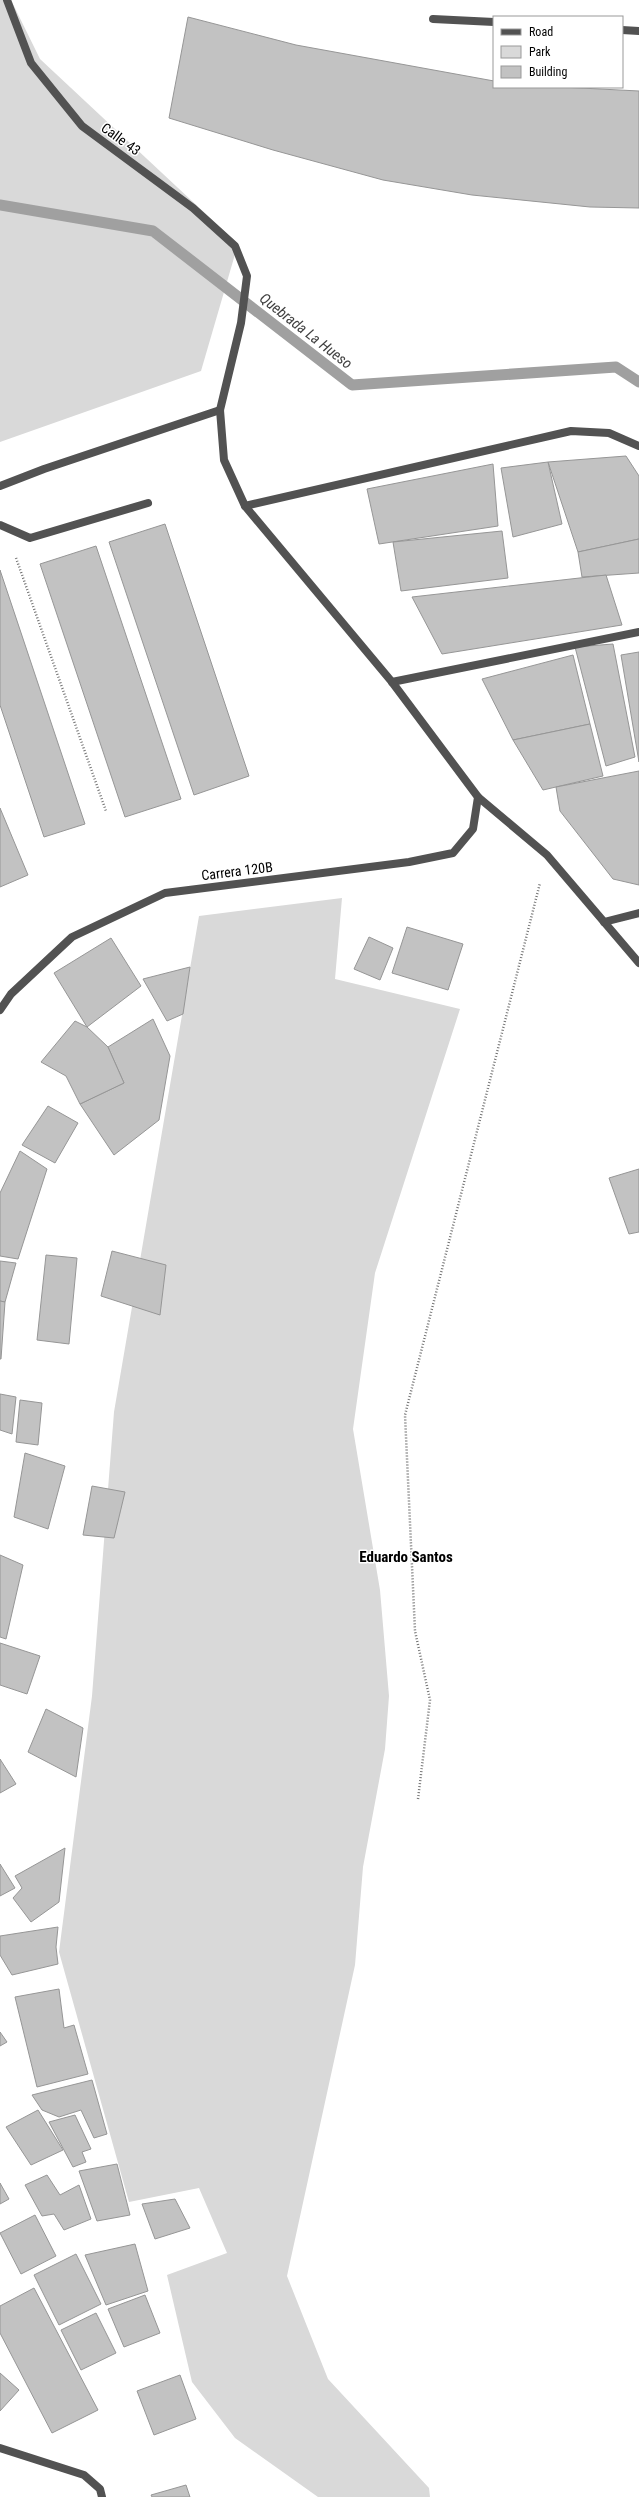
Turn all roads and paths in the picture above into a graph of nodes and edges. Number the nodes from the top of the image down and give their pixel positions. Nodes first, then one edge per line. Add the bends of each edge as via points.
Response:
1 (8, 0) edge
2 (433, 19) dead end
3 (493, 22) edge
4 (623, 30) edge
5 (639, 31) edge
6 (220, 410) junction
7 (639, 446) edge
8 (0, 486) edge
9 (148, 503) dead end
10 (245, 506) junction
11 (2, 526) edge
12 (639, 632) edge
13 (392, 682) junction
14 (478, 797) junction
15 (106, 810) dead end
16 (547, 855) junction
17 (639, 913) edge
18 (604, 922) junction
19 (639, 963) edge
20 (0, 1010) edge
21 (418, 1799) dead end
22 (0, 2448) edge
23 (102, 2497) edge

1 - 6 street, Calle 43 via 31,63 82,126 193,208 235,246 247,276 241,323
2 - 3 street
4 - 5 street
6 - 8 street
6 - 10 street via 224,460
7 - 10 street via 609,433 571,431
9 - 11 street via 30,538
10 - 13 street
11 - 15 path
12 - 13 street
13 - 14 street
14 - 16 street
14 - 20 street, Carrera 120B via 473,829 453,853 409,862 165,893 72,937 11,994
16 - 18 street
16 - 21 path via 405,1415 415,1631 430,1700
17 - 18 street
18 - 19 street
22 - 23 street via 84,2475 100,2489

